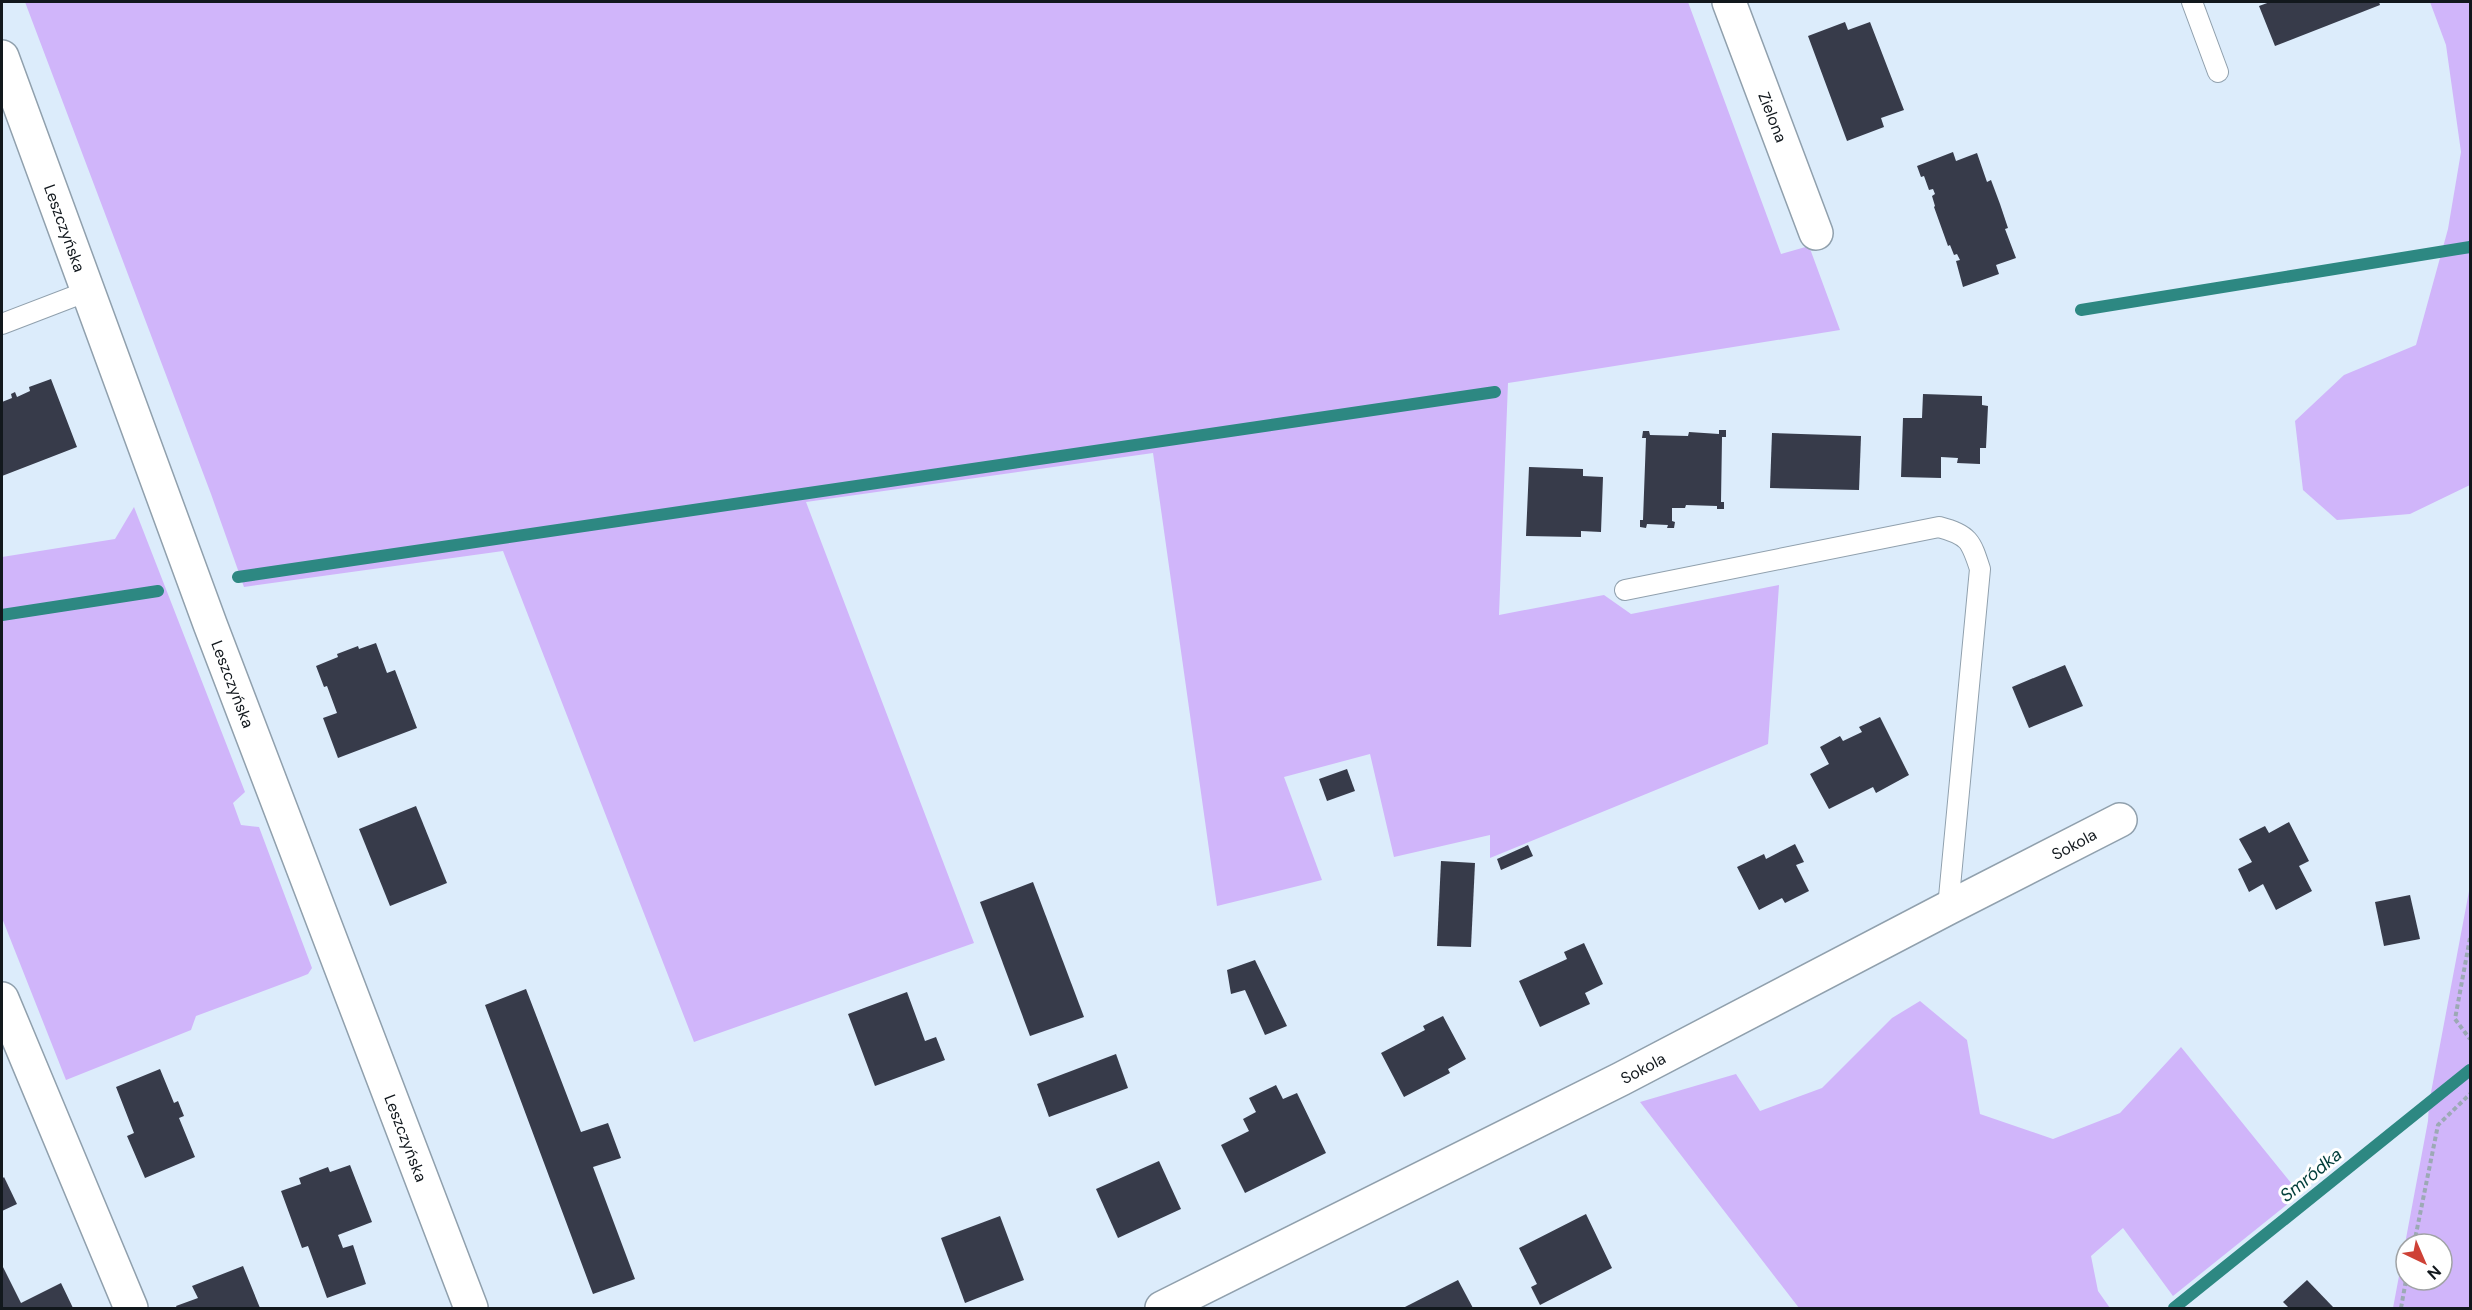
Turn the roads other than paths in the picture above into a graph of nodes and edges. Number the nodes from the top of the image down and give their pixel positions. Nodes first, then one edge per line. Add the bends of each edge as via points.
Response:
1 (1729, 2) edge
2 (2192, 2) edge
3 (2, 57) edge
4 (2218, 72) dead end
5 (1816, 233) dead end
6 (88, 291) junction
7 (2, 324) edge
8 (1625, 590) dead end
9 (2120, 820) dead end
10 (1948, 908) junction
11 (2, 999) edge
12 (131, 1308) edge
13 (471, 1308) edge
14 (1162, 1308) edge

1 - 5 street, Zielona
2 - 4 lane
3 - 6 street, Leszczyńska
6 - 7 lane
6 - 13 street, Leszczyńska via 210,624
8 - 10 lane via 1939,528 1960,533 1972,545 1980,569
9 - 10 street, Sokola
10 - 14 street, Sokola via 1621,1079
11 - 12 street

